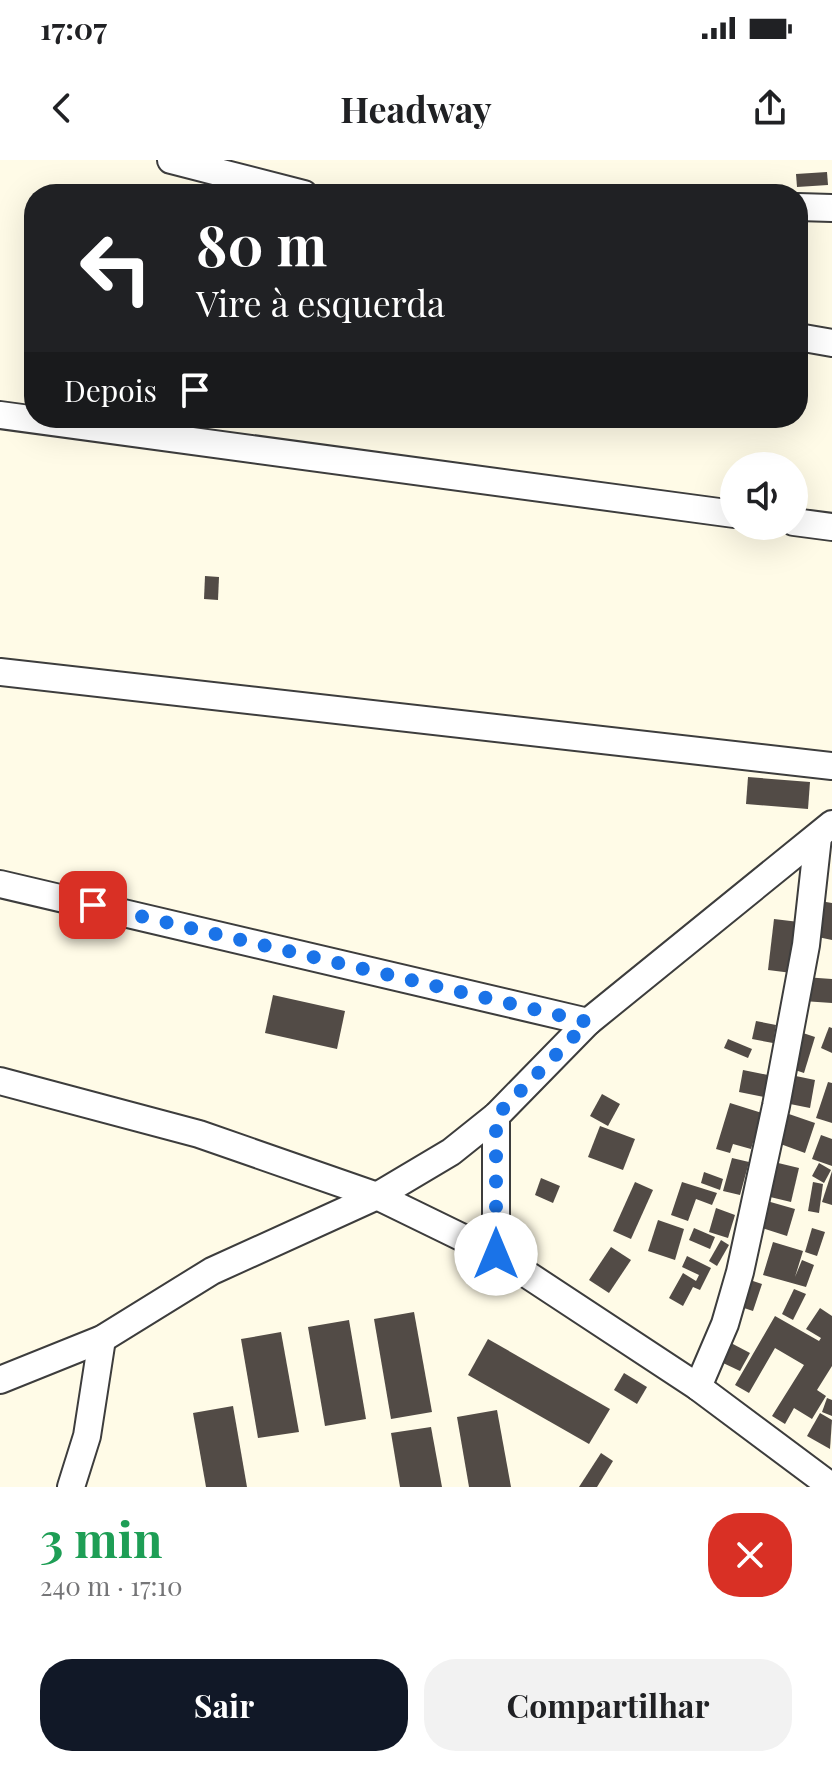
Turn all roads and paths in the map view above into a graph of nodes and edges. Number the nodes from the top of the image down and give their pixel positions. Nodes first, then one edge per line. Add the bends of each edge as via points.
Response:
1 (171, 160) edge
2 (265, 184) edge
3 (808, 207) edge
4 (832, 208) edge
5 (808, 339) edge
6 (832, 343) edge
7 (0, 415) edge
8 (24, 418) edge
9 (96, 428) edge
10 (720, 512) edge
11 (808, 524) edge
12 (832, 527) edge
13 (0, 672) edge
14 (832, 766) edge
15 (825, 831) edge
16 (0, 884) edge
17 (588, 1022) junction
18 (0, 1081) edge
19 (496, 1116) junction
20 (377, 1196) junction
21 (496, 1254) junction
22 (102, 1339) junction
23 (0, 1380) edge
24 (698, 1387) junction
25 (71, 1487) edge
26 (831, 1487) edge

1 - 2 street
3 - 4 street
5 - 6 street
7 - 8 street
9 - 10 street
11 - 12 street
13 - 14 street
15 - 17 street
15 - 24 street via 744,1257 725,1324
16 - 17 street
17 - 19 street
18 - 20 street via 199,1134
19 - 20 street via 451,1152
19 - 21 street
20 - 21 street
20 - 22 street via 212,1271
21 - 24 street
22 - 23 street
22 - 25 street via 87,1436
24 - 26 street

